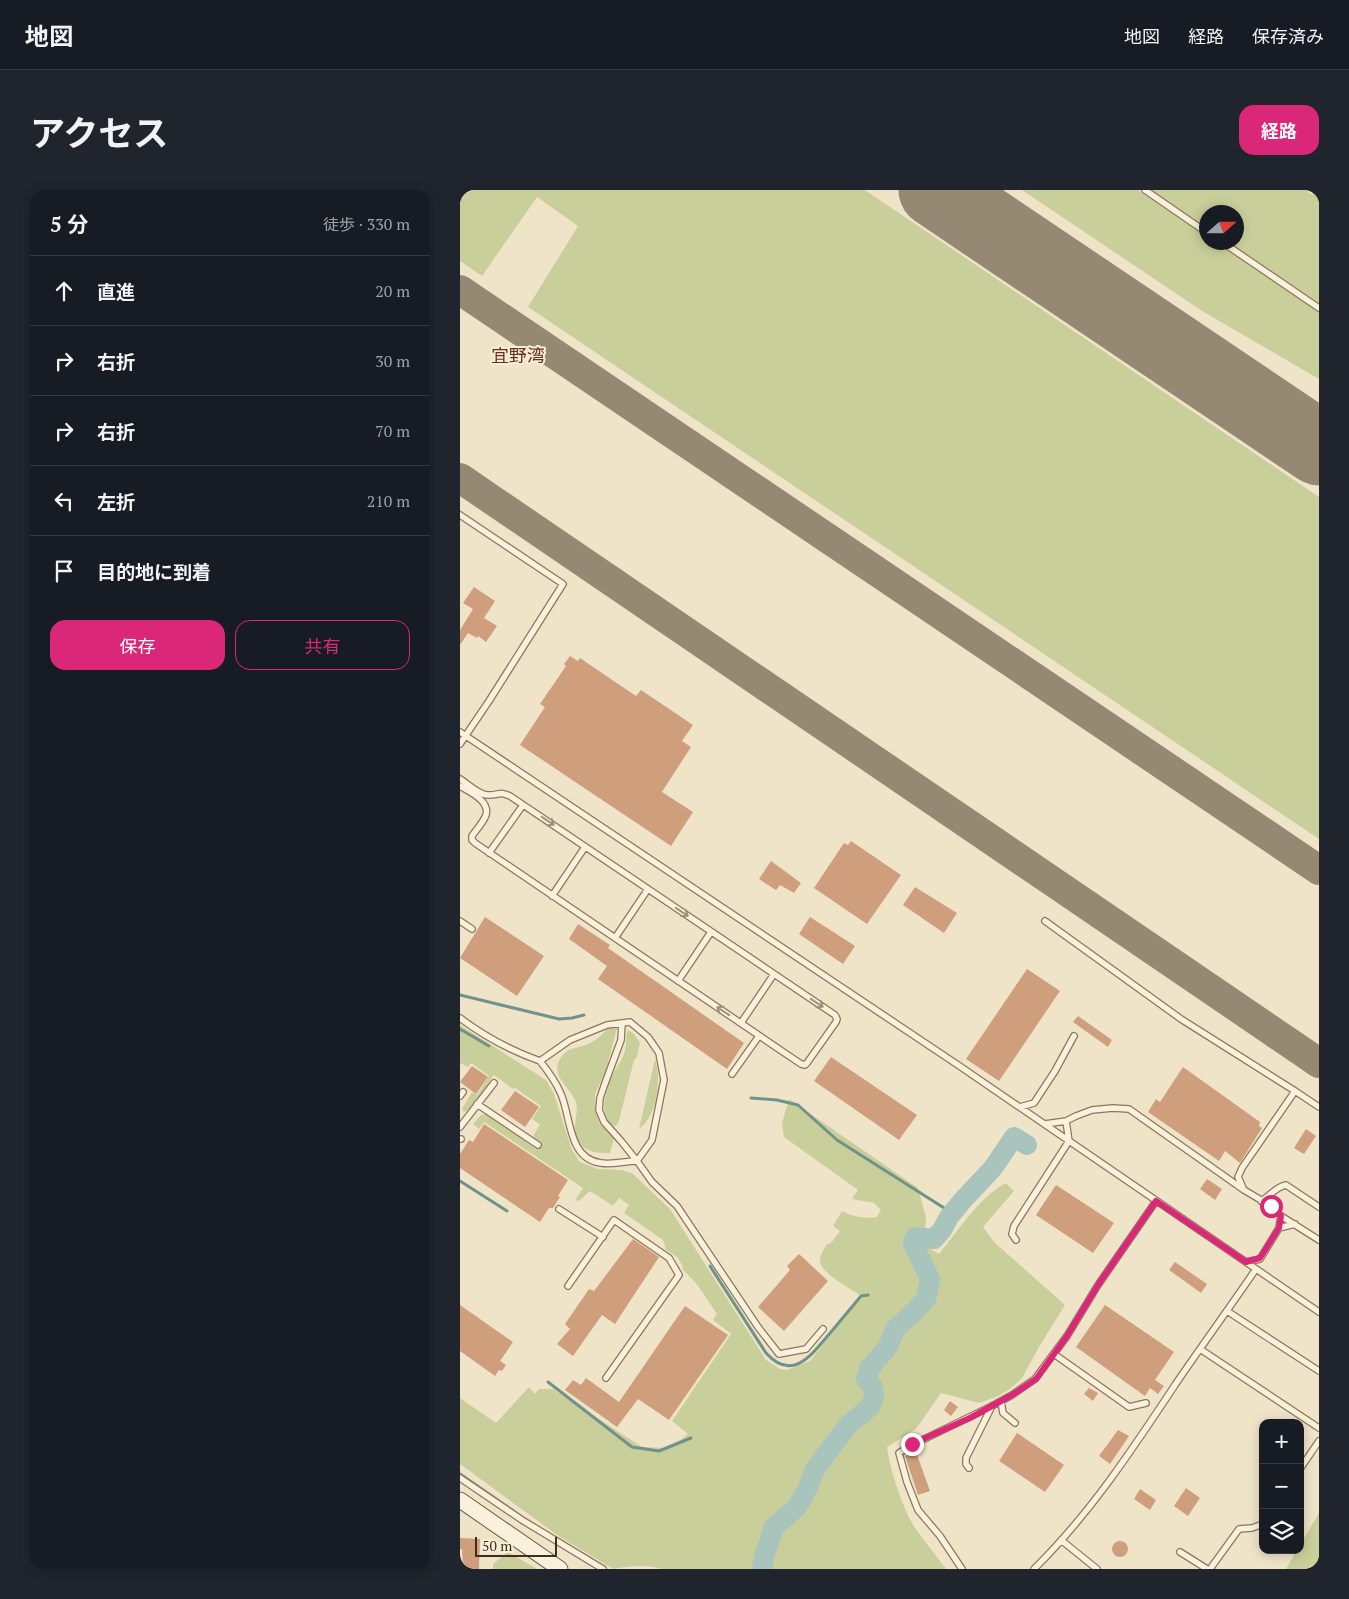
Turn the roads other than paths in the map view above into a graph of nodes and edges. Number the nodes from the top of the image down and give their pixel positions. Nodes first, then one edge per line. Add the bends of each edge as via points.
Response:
1 (1145, 190) edge
2 (1199, 227) edge
3 (1234, 250) edge
4 (1319, 308) edge
5 (460, 515) edge
6 (460, 732) edge
7 (466, 736) junction
8 (460, 744) edge
9 (460, 779) edge
10 (460, 786) edge
11 (523, 805) junction
12 (585, 847) junction
13 (490, 853) junction
14 (648, 890) junction
15 (552, 896) junction
16 (460, 921) edge
17 (1045, 921) dead end
18 (472, 929) dead end
19 (711, 932) junction
20 (615, 938) junction
21 (774, 974) junction
22 (678, 981) junction
23 (460, 1018) edge
24 (622, 1023) junction
25 (741, 1023) junction
26 (759, 1036) junction
27 (1074, 1036) dead end
28 (540, 1061) junction
29 (732, 1074) dead end
30 (494, 1083) dead end
31 (1295, 1090) junction
32 (1034, 1103) junction
33 (477, 1104) junction
34 (1020, 1107) junction
35 (1319, 1107) edge
36 (1034, 1116) junction
37 (1066, 1121) junction
38 (1045, 1124) junction
39 (460, 1127) edge
40 (1070, 1141) junction
41 (538, 1145) dead end
42 (636, 1161) junction
43 (1244, 1190) junction
44 (1270, 1196) junction
45 (1261, 1200) junction
46 (1156, 1201) junction
47 (1271, 1206) junction
48 (1319, 1207) edge
49 (560, 1209) dead end
50 (1281, 1216) junction
51 (1295, 1224) junction
52 (1279, 1228) junction
53 (603, 1237) junction
54 (1016, 1240) dead end
55 (1319, 1240) edge
56 (1260, 1258) junction
57 (1246, 1262) junction
58 (1258, 1270) junction
59 (568, 1286) dead end
60 (1227, 1310) junction
61 (1319, 1312) edge
62 (823, 1329) dead end
63 (1200, 1350) junction
64 (1054, 1354) junction
65 (1319, 1371) edge
66 (606, 1378) dead end
67 (1001, 1401) junction
68 (1146, 1403) dead end
69 (992, 1406) junction
70 (1015, 1423) dead end
71 (1319, 1428) edge
72 (1319, 1441) edge
73 (1303, 1464) edge
74 (969, 1468) dead end
75 (460, 1478) edge
76 (460, 1500) edge
77 (1259, 1525) edge
78 (1061, 1540) junction
79 (1180, 1552) dead end
80 (560, 1569) edge
81 (603, 1569) edge
82 (962, 1569) edge
83 (1034, 1569) edge
84 (1097, 1569) edge
85 (1209, 1569) edge

1 - 2 lane
3 - 4 lane
5 - 7 lane via 563,584
6 - 7 lane
7 - 8 lane
7 - 34 lane
9 - 11 lane via 481,793 489,796 500,792
10 - 13 lane via 484,805 486,816 472,840
11 -> 12 lane
11 - 13 lane
12 - 14 lane
12 - 15 lane
13 - 15 lane
14 -> 19 lane
14 - 20 lane
15 - 20 lane
16 - 18 lane
17 - 31 lane via 1181,1019
19 - 21 lane
19 - 22 lane
20 - 22 lane
21 - 25 lane
21 -> 26 lane via 837,1019 805,1065
25 -> 22 lane
23 - 28 lane via 519,1053
24 - 28 lane via 607,1025 570,1040
24 - 42 lane via 621,1040 602,1092 599,1110 604,1122
24 - 42 lane via 630,1022 648,1037 659,1053 664,1080 652,1140
25 - 26 lane
26 - 29 lane
27 - 32 lane
28 - 42 lane via 562,1094 571,1135 580,1151 590,1160 602,1163
30 - 33 lane
31 - 35 lane
31 - 43 lane via 1242,1168 1238,1177
32 - 34 lane
32 - 36 lane
33 - 39 lane
33 - 41 lane
34 - 36 lane
36 - 38 lane
37 - 38 lane
37 - 40 lane
37 - 43 lane via 1092,1110 1129,1109
38 - 40 lane
40 - 46 lane
40 - 54 lane via 1014,1226 1012,1234
42 - 62 lane via 677,1206 779,1354 806,1348
43 - 45 lane
44 - 45 lane
44 - 47 lane
44 - 48 lane via 1286,1185
45 - 47 lane
46 - 57 lane
46 - 64 lane
47 - 50 lane
49 - 53 lane
50 - 51 lane
50 - 52 lane
51 - 52 lane
51 - 55 lane
52 - 56 lane
53 - 59 lane
53 - 66 lane via 614,1220 668,1258 679,1275
56 - 57 lane
56 - 58 lane
57 - 58 lane
58 - 60 lane
58 - 61 lane
60 - 63 lane
60 - 65 lane
63 - 71 lane
63 - 78 lane via 1076,1525
64 - 67 lane via 1036,1379
64 - 68 lane via 1129,1408
67 - 69 lane
67 - 70 lane via 1003,1413
69 - 74 lane via 966,1458
69 - 82 lane via 899,1453 906,1482 918,1510
72 - 73 lane
75 - 81 lane
76 - 80 street
77 - 85 lane via 1239,1529
78 - 83 lane
78 - 84 lane
79 - 85 lane

